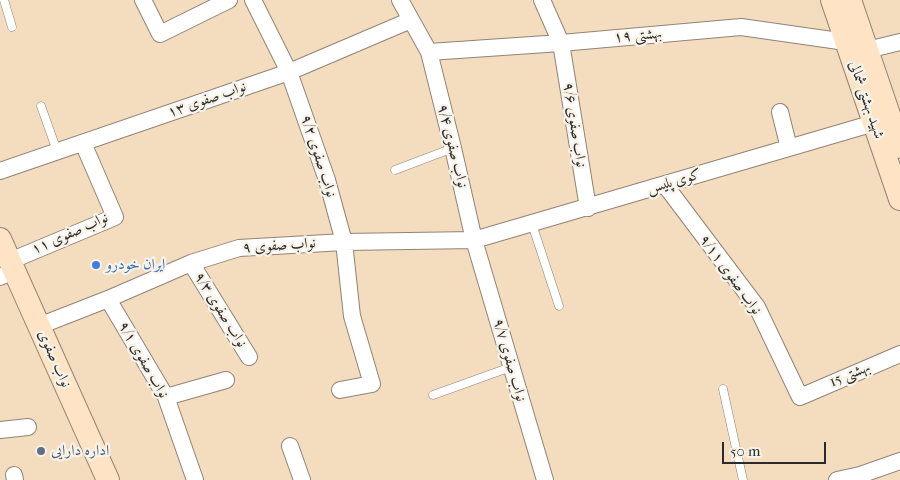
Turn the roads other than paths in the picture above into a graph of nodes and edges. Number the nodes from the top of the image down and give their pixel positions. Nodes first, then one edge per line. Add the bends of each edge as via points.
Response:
1 (4, 0) edge
2 (143, 0) edge
3 (230, 0) edge
4 (254, 0) edge
5 (400, 0) edge
6 (542, 0) edge
7 (832, 0) edge
8 (850, 0) edge
9 (411, 20) junction
10 (12, 27) dead end
11 (560, 42) junction
12 (846, 42) junction
13 (900, 42) edge
14 (867, 50) junction
15 (428, 52) junction
16 (289, 72) junction
17 (41, 106) dead end
18 (780, 112) dead end
19 (874, 123) junction
20 (83, 143) junction
21 (900, 147) edge
22 (453, 148) junction
23 (790, 148) junction
24 (57, 151) junction
25 (395, 170) dead end
26 (0, 171) edge
27 (665, 185) junction
28 (900, 199) edge
29 (588, 208) junction
30 (532, 224) junction
31 (0, 239) edge
32 (474, 240) junction
33 (344, 242) junction
34 (191, 264) junction
35 (8, 270) edge
36 (108, 299) junction
37 (559, 306) dead end
38 (39, 326) junction
39 (900, 354) edge
40 (249, 357) dead end
41 (511, 367) junction
42 (226, 380) dead end
43 (723, 389) dead end
44 (340, 390) dead end
45 (433, 395) dead end
46 (166, 397) junction
47 (800, 397) joint
48 (28, 427) dead end
49 (0, 430) edge
50 (290, 446) dead end
51 (892, 469) edge
52 (108, 480) edge
53 (195, 480) edge
54 (302, 480) edge
55 (544, 480) edge
56 (743, 480) edge
57 (837, 480) edge

1 - 10 lane
2 - 3 street via 160,34
4 - 16 street, نواب صفوی ۹/۲
5 - 9 street, نواب صفوی ۹/۴
6 - 11 street, نواب صفوی ۹/۶
7 - 12 main road, شهید بهشتی شمالی
8 - 14 main road, شهید بهشتی شمالی
9 - 15 street, نواب صفوی ۹/۴
9 - 16 street, نواب صفوی ۱۳
11 - 12 street, بهشتی ۱۹ via 741,27
11 - 15 street, بهشتی ۱۹
11 - 29 street, نواب صفوی ۹/۶
12 - 19 main road, شهید بهشتی شمالی
13 - 14 street
14 - 21 main road, شهید بهشتی شمالی
15 - 22 street, نواب صفوی ۹/۴
16 - 20 street, نواب صفوی ۱۳
16 - 33 street, نواب صفوی ۹/۲ via 328,180
17 - 24 lane
18 - 23 street
19 - 23 street, کوی پلیس
19 - 28 main road, شهید بهشتی شمالی
20 - 24 street, نواب صفوی ۱۳
20 - 35 street, نواب صفوی ۱۱ via 115,217
22 - 25 lane
22 - 32 street, نواب صفوی ۹/۴
23 - 27 street, کوی پلیس
24 - 26 street, نواب صفوی ۱۳
27 - 29 street, کوی پلیس
27 - 47 street, نواب صفوی ۹/۱۱ via 757,307
29 - 30 street, کوی پلیس
30 - 32 street, کوی پلیس
30 - 37 lane
31 - 35 main road, نواب صفوی
32 - 33 street, نواب صفوی ۹
32 - 41 street, نواب صفوی ۹/۷
33 - 34 street, نواب صفوی ۹ via 239,248
33 - 44 street, نواب صفوی ۹/۲ via 352,316 372,384
34 - 36 street, نواب صفوی ۹
34 - 40 street, نواب صفوی ۹/۳
35 - 38 main road, نواب صفوی
36 - 38 street, نواب صفوی ۹
36 - 46 street, نواب صفوی ۹/۱
38 - 52 main road, نواب صفوی
39 - 47 street, بهشتی 15
41 - 45 lane
41 - 55 street, نواب صفوی ۹/۷
42 - 46 street
43 - 56 lane
46 - 53 street, نواب صفوی ۹/۱
48 - 49 street
50 - 54 street
51 - 57 street

